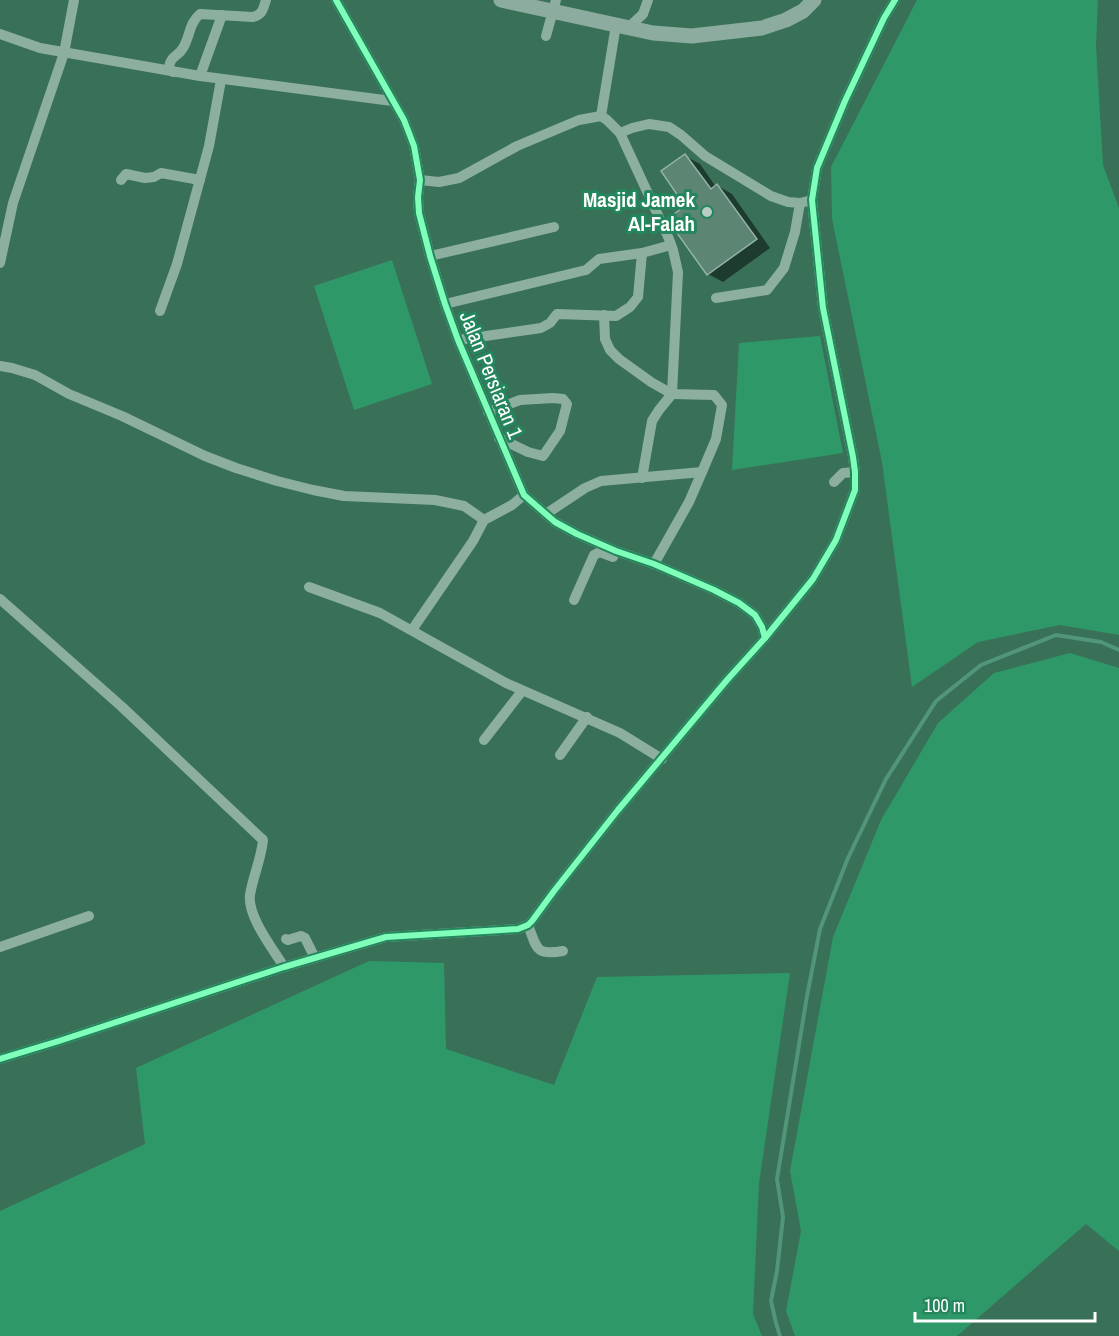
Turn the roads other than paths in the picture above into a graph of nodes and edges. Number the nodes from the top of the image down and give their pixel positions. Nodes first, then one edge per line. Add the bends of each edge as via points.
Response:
1 (74, 0) edge
2 (266, 0) edge
3 (336, 0) edge
4 (501, 0) edge
5 (648, 0) edge
6 (814, 0) edge
7 (895, 0) edge
8 (554, 6) edge
9 (222, 15) junction
10 (622, 26) junction
11 (0, 34) edge
12 (546, 36) dead end
13 (64, 53) junction
14 (173, 72) junction
15 (200, 76) junction
16 (221, 80) junction
17 (392, 101) junction
18 (601, 116) junction
19 (620, 133) junction
20 (121, 180) dead end
21 (200, 180) junction
22 (420, 180) junction
23 (812, 200) junction
24 (800, 203) junction
25 (554, 227) dead end
26 (671, 244) junction
27 (642, 253) junction
28 (430, 256) junction
29 (0, 263) edge
30 (716, 298) dead end
31 (445, 304) junction
32 (160, 311) dead end
33 (604, 315) junction
34 (458, 340) junction
35 (0, 366) edge
36 (672, 394) junction
37 (488, 412) junction
38 (499, 438) junction
39 (702, 472) junction
40 (855, 472) junction
41 (642, 478) junction
42 (834, 482) dead end
43 (524, 495) junction
44 (546, 514) junction
45 (484, 520) junction
46 (614, 554) junction
47 (654, 564) junction
48 (309, 587) dead end
49 (0, 599) edge
50 (574, 600) dead end
51 (412, 630) junction
52 (765, 638) junction
53 (522, 691) junction
54 (587, 717) junction
55 (484, 740) dead end
56 (560, 754) dead end
57 (662, 759) junction
58 (89, 916) dead end
59 (528, 925) junction
60 (286, 939) dead end
61 (0, 947) edge
62 (563, 951) dead end
63 (315, 958) junction
64 (284, 967) junction
65 (0, 1059) edge

1 - 13 street
2 - 9 street via 263,11 253,17
3 - 17 street, Jalan Persiaran 1
4 - 8 main road
5 - 10 street via 643,14
6 - 10 main road via 803,11 762,28 692,36
7 - 23 street via 817,168
8 - 10 main road
8 - 12 street
9 - 14 street via 200,14 194,18 183,50 170,59
9 - 15 street
10 - 18 street
11 - 13 street
13 - 14 street
13 - 29 street via 13,202
14 - 15 street
15 - 16 street
16 - 17 street
16 - 21 street
17 - 22 street, Jalan Persiaran 1 via 414,146
18 - 19 street
18 - 22 street via 579,120 517,146 459,177 439,182
19 - 24 street via 649,124 669,127 705,156 771,196
19 - 26 street
20 - 21 street via 126,174 145,178 161,173
21 - 32 street
22 - 28 street, Jalan Persiaran 1 via 419,213
23 - 24 street
23 - 40 street via 823,308
24 - 30 street via 784,268 767,290
25 - 28 street
26 - 27 street
26 - 36 street via 678,272
27 - 31 street via 599,259 586,270
27 - 33 street via 638,297 616,316
28 - 31 street, Jalan Persiaran 1
31 - 34 street, Jalan Persiaran 1
33 - 34 street via 557,314 541,328
33 - 36 street via 605,339 610,350
34 - 37 street, Jalan Persiaran 1
35 - 45 street via 35,375 69,394 246,471 344,496 464,506
36 - 39 street via 714,395 722,405 716,439
36 - 41 street via 652,421
37 - 38 street, Jalan Persiaran 1
37 - 38 street via 520,400 553,398 563,399 567,404 560,431 543,456
38 - 43 street, Jalan Persiaran 1
39 - 41 street
39 - 47 street
40 - 42 street via 843,473
40 - 52 street via 855,490 836,540 813,579
41 - 44 street via 601,481
43 - 44 street, Jalan Persiaran 1
43 - 45 street
44 - 46 street, Jalan Persiaran 1
45 - 51 street
46 - 47 street, Jalan Persiaran 1
46 - 50 street via 594,555
47 - 52 street, Jalan Persiaran 1 via 739,603 755,615
48 - 51 street via 380,613
49 - 64 street via 263,840 250,897 254,917
51 - 53 street
52 - 57 street
53 - 54 street
53 - 55 street
54 - 56 street
54 - 57 street
57 - 59 street
58 - 61 street
59 - 62 street via 538,950
59 - 63 street via 519,929 386,937
60 - 63 street via 305,938
63 - 64 street
64 - 65 street

